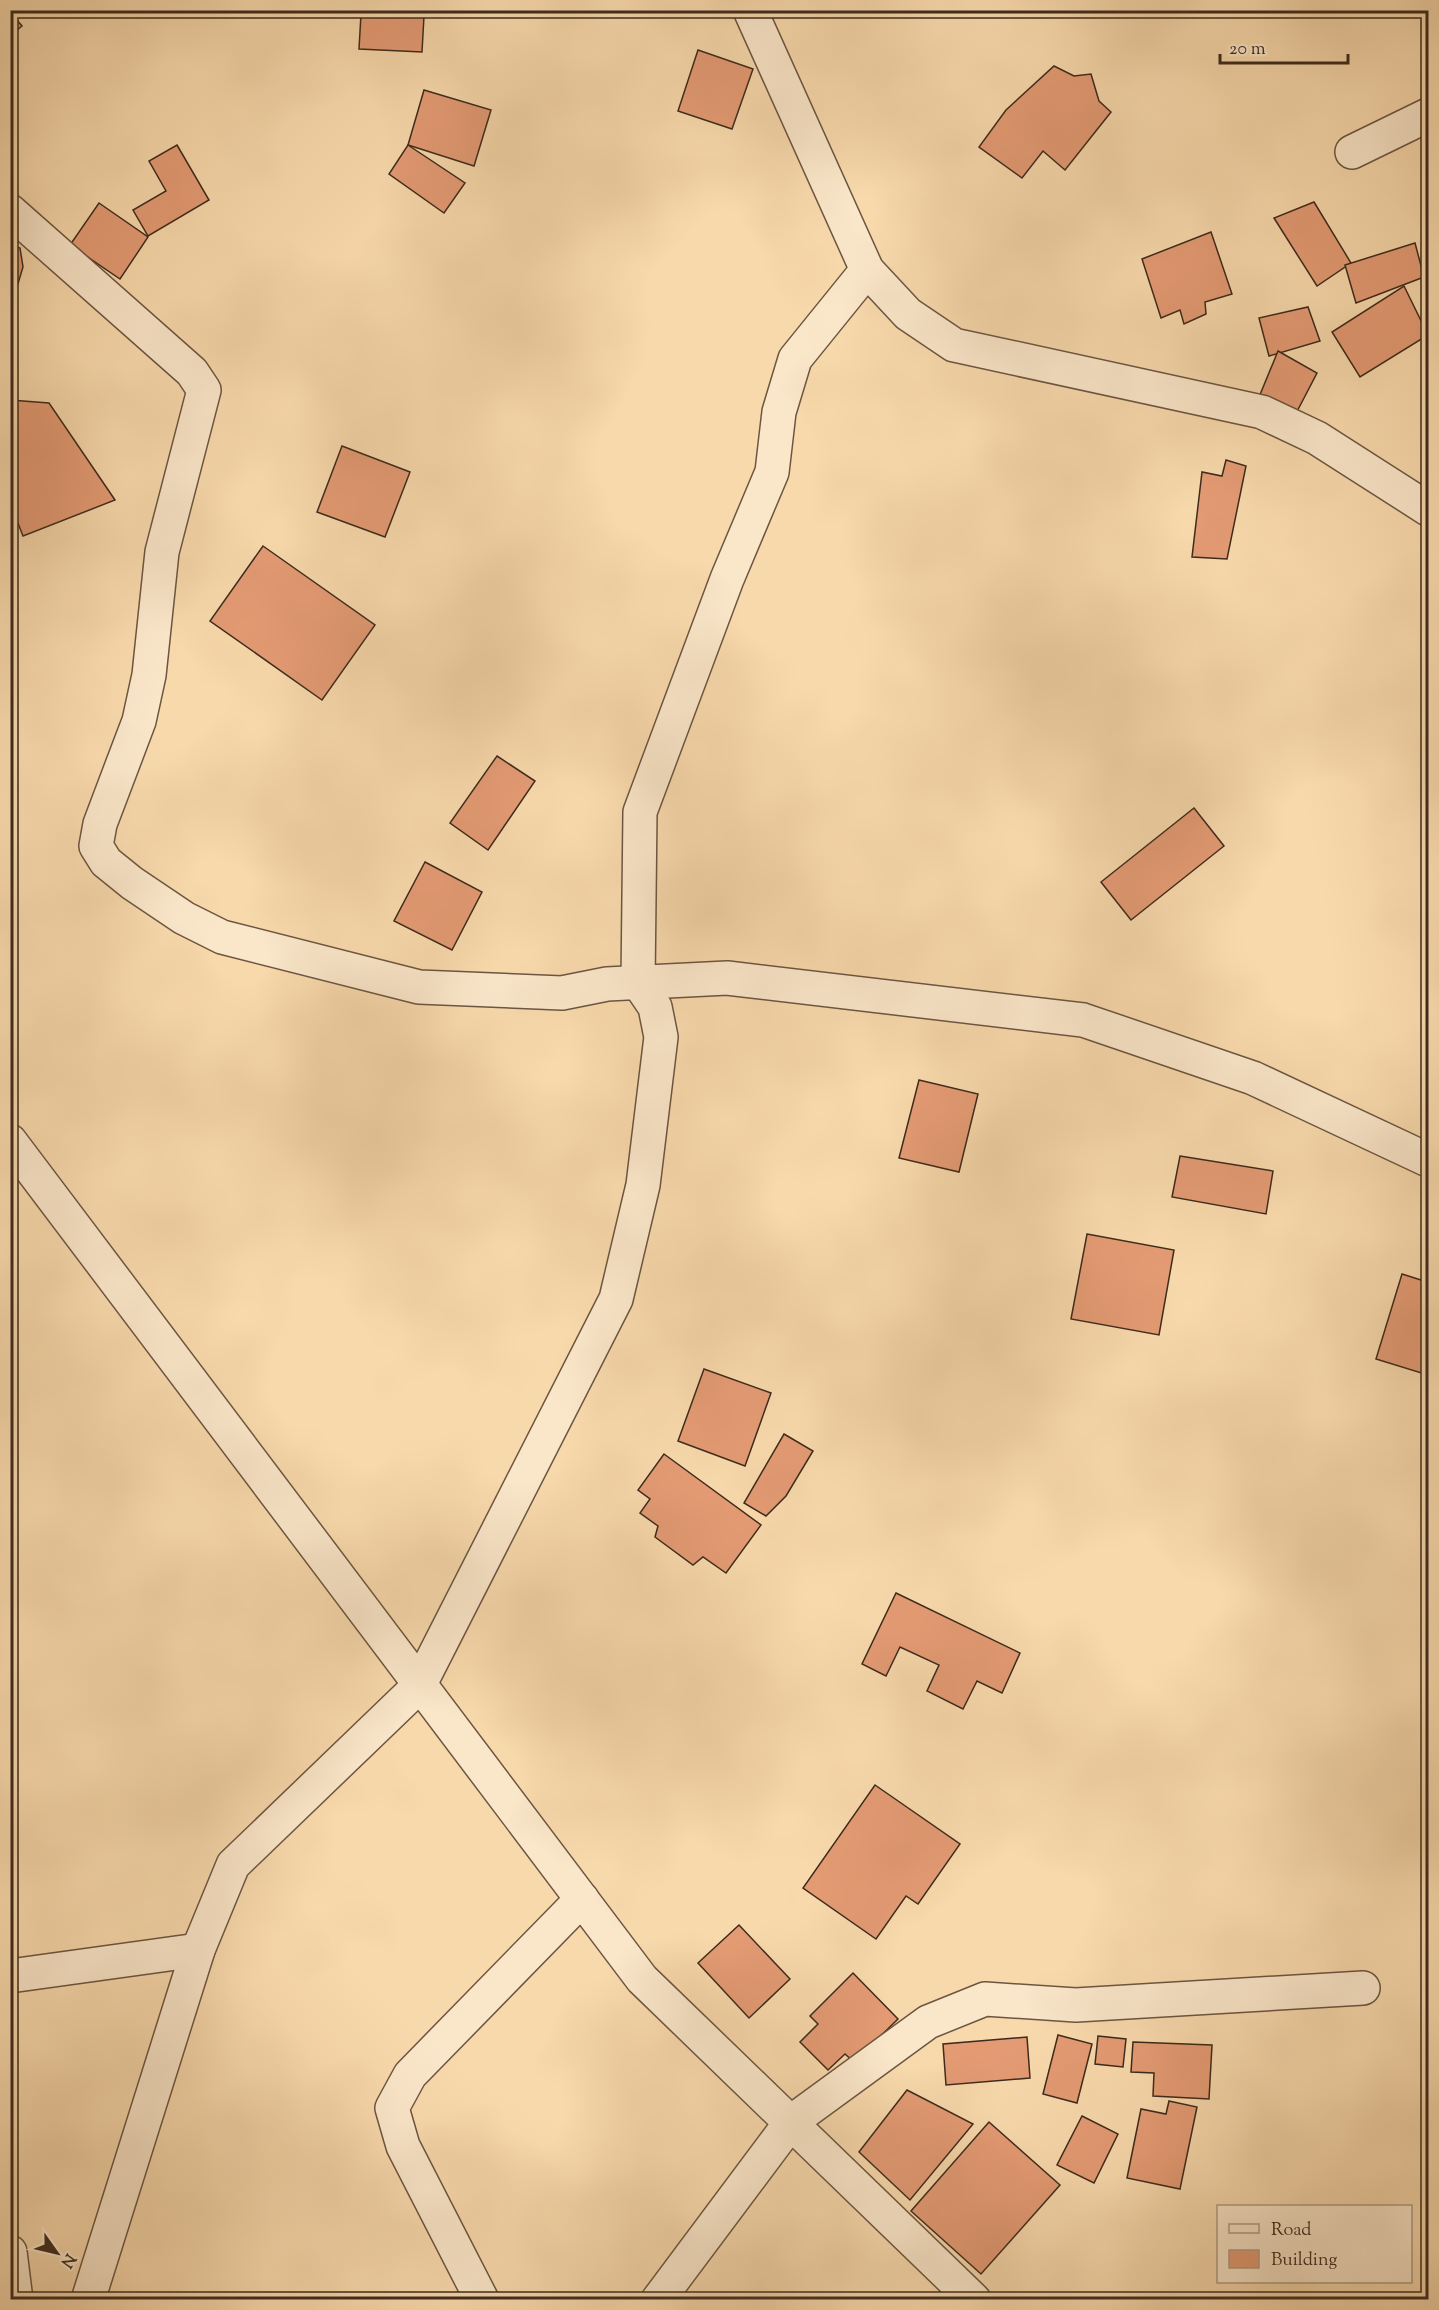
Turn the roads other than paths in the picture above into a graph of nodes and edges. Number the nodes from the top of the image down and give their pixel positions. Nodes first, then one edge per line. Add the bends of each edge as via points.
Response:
1 (750, 10) edge
2 (1428, 115) edge
3 (1352, 152) dead end
4 (10, 211) edge
5 (867, 270) junction
6 (1428, 508) edge
7 (638, 982) junction
8 (10, 1141) edge
9 (1428, 1160) edge
10 (419, 1686) junction
11 (582, 1899) junction
12 (198, 1950) junction
13 (10, 1976) edge
14 (1363, 1988) dead end
15 (791, 2122) junction
16 (10, 2252) edge
17 (16, 2300) edge
18 (88, 2300) edge
19 (482, 2300) edge
20 (658, 2300) edge
21 (974, 2300) edge

1 - 5 street
2 - 3 street
4 - 7 street via 192,372 204,390 162,552 149,675 139,721 100,824 96,846 106,862 184,918 222,937 419,987 562,993
5 - 6 street via 908,314 954,345 1262,412 1317,438
5 - 7 street via 795,359 779,412 772,472 727,579 640,812
7 - 9 street via 727,978 1083,1020 1252,1078
7 - 10 street via 655,1007 661,1037 643,1185 616,1299
8 - 10 street
10 - 11 street
10 - 12 street via 233,1865
11 - 15 street via 642,1979
11 - 19 street via 410,2075 392,2108 403,2146
12 - 13 street
12 - 18 street
14 - 15 street via 1076,2005 985,1999 928,2022
15 - 20 street
15 - 21 street
16 - 17 street

